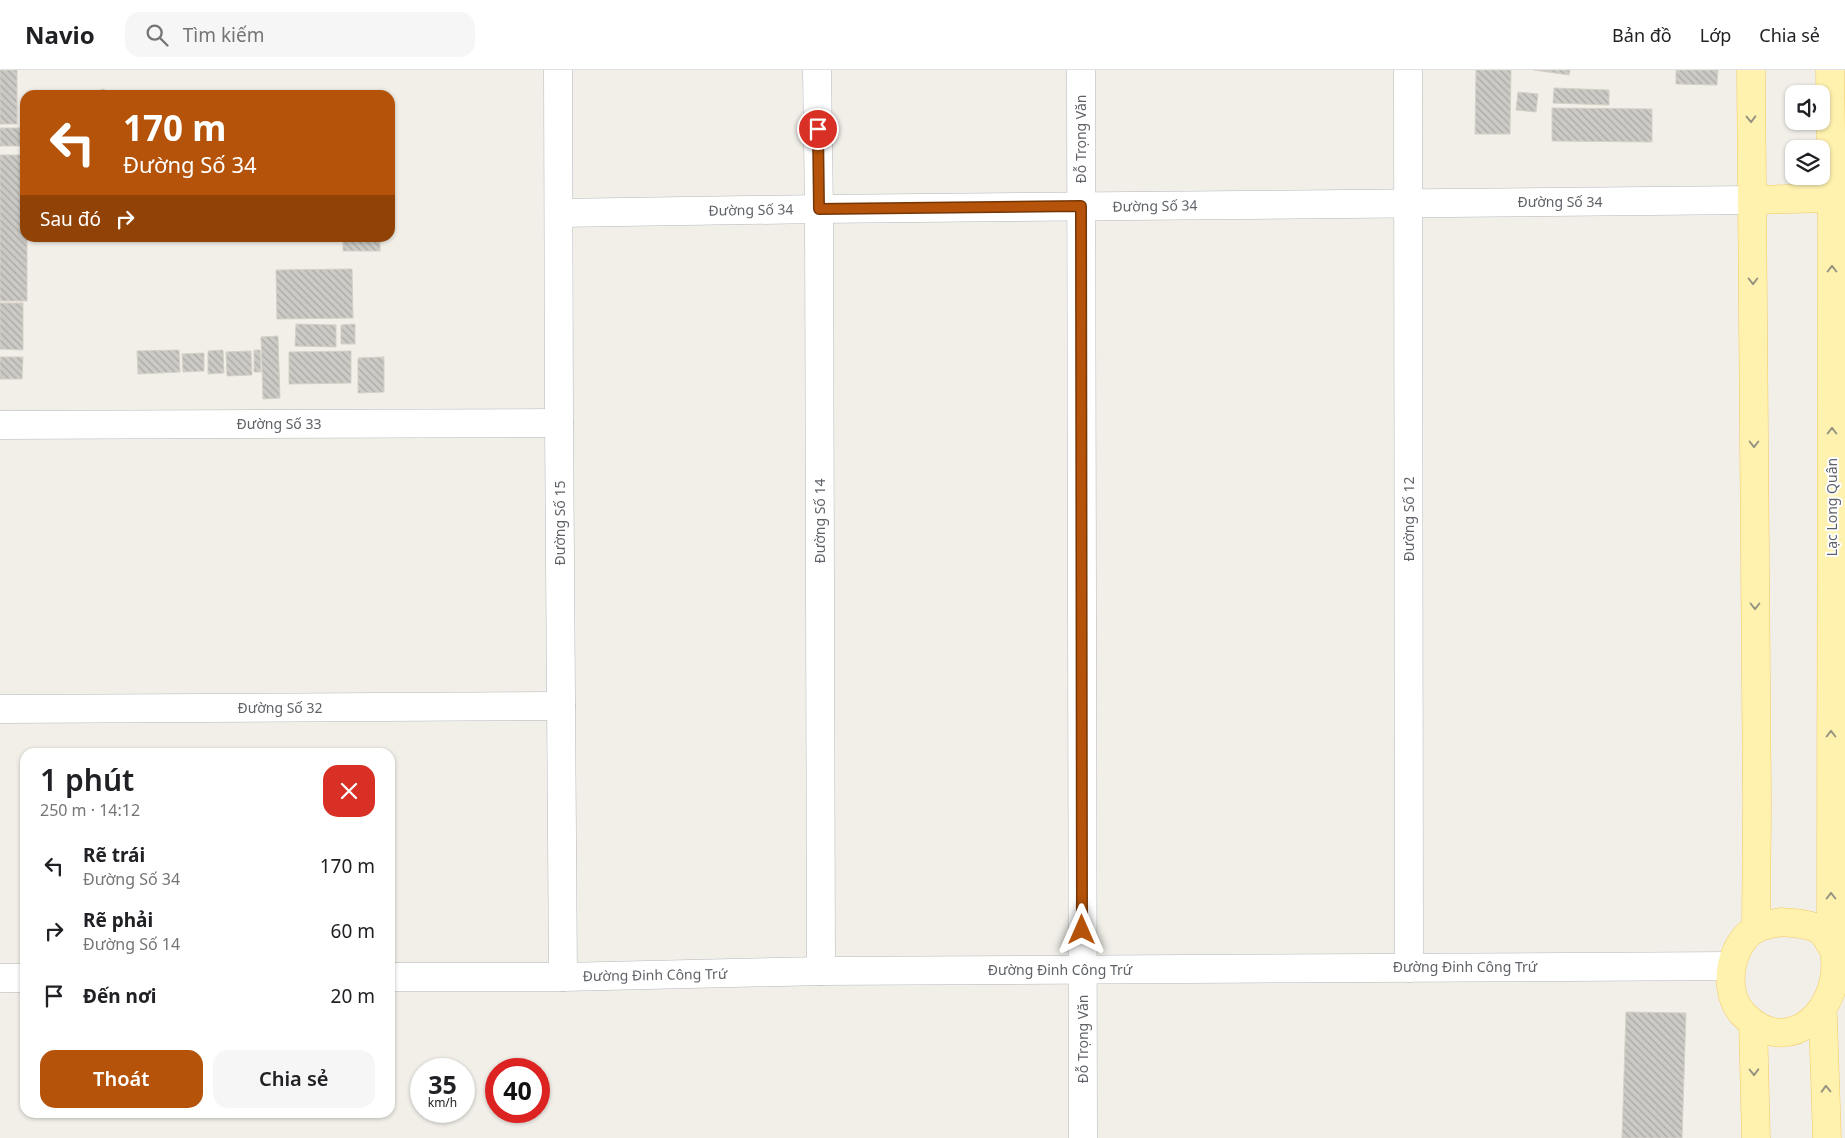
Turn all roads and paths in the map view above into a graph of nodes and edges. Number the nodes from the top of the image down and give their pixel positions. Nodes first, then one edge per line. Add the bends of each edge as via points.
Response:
1 (558, 70) edge
2 (817, 70) edge
3 (1080, 70) edge
4 (1408, 70) edge
5 (1751, 70) edge
6 (1830, 70) edge
7 (1838, 198) edge
8 (1752, 200) junction
9 (1408, 203) junction
10 (1081, 206) junction
11 (819, 209) junction
12 (559, 214) junction
13 (559, 423) junction
14 (0, 425) edge
15 (561, 706) junction
16 (0, 709) edge
17 (1756, 929) junction
18 (1831, 945) junction
19 (1731, 966) junction
20 (1409, 968) junction
21 (1083, 970) junction
22 (820, 971) junction
23 (1843, 974) edge
24 (395, 977) edge
25 (563, 977) junction
26 (0, 978) edge
27 (20, 978) edge
28 (1823, 1018) junction
29 (1753, 1023) junction
30 (1083, 1138) edge
31 (1756, 1138) edge
32 (1827, 1138) edge

1 - 12 street, Đường Số 15
2 - 11 street, Đường Số 14
3 - 10 street, Đỗ Trọng Văn
4 - 9 street, Đường Số 12
5 -> 8 main road
6 - 7 main road, Lạc Long Quân
7 - 8 main road
18 -> 7 main road, Lạc Long Quân
8 - 9 street, Đường Số 34
8 -> 17 main road
9 - 10 street, Đường Số 34
9 - 20 street, Đường Số 12
10 - 11 street, Đường Số 34
10 - 21 street, Đỗ Trọng Văn
11 - 12 street, Đường Số 34
11 - 22 street, Đường Số 14
12 - 13 street, Đường Số 15
13 - 14 street, Đường Số 33
13 - 15 street, Đường Số 15
15 - 16 street, Đường Số 32
15 - 25 street, Đường Số 15
17 - 18 main road via 1780,922 1800,923 1819,929
17 - 19 main road via 1737,950
18 - 23 main road
19 - 20 street, Đường Đinh Công Trứ
19 - 29 main road via 1734,998 1741,1012
20 - 21 street, Đường Đinh Công Trứ
21 - 22 street, Đường Đinh Công Trứ
21 - 30 street, Đỗ Trọng Văn
22 - 25 street, Đường Đinh Công Trứ
23 - 28 main road via 1834,1006
24 - 25 street, Đường Đinh Công Trứ
26 - 27 street
28 - 29 main road via 1807,1028 1788,1033 1770,1031
32 -> 28 main road
29 -> 31 main road

